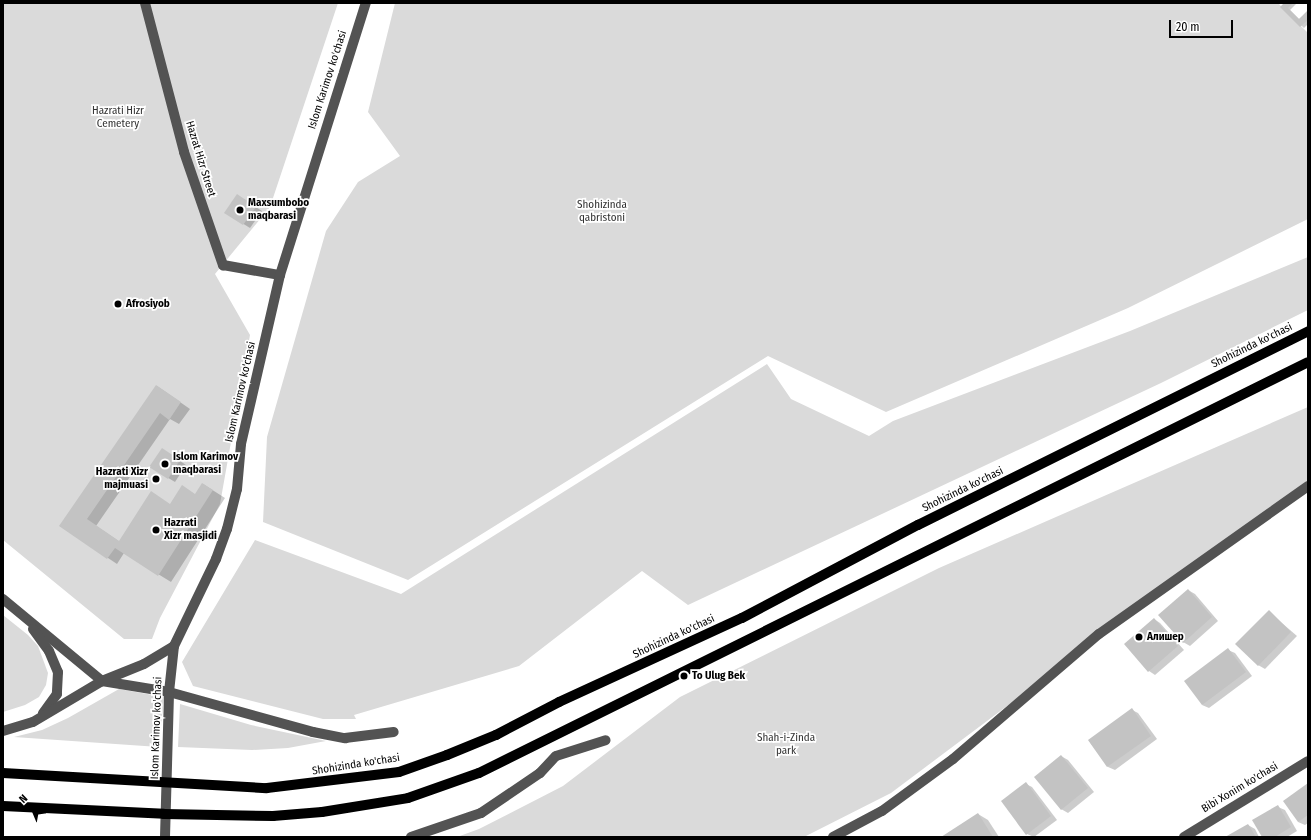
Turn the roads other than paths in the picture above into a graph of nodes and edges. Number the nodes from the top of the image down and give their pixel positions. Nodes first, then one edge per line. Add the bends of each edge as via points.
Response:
1 (145, 3) edge
2 (366, 3) edge
3 (280, 275) junction
4 (1308, 332) edge
5 (1308, 362) edge
6 (1308, 486) edge
7 (3, 599) edge
8 (24, 616) junction
9 (174, 646) junction
10 (102, 681) junction
11 (169, 692) junction
12 (33, 722) junction
13 (3, 730) edge
14 (394, 732) dead end
15 (606, 740) dead end
16 (1308, 761) edge
17 (3, 773) edge
18 (3, 806) edge
19 (165, 837) edge
20 (410, 837) edge
21 (833, 837) edge
22 (1184, 837) edge

1 - 3 street, Hazrat Hizr Street via 184,152 223,265
2 - 3 street, Islom Karimov ko'chasi
3 - 9 street, Islom Karimov ko'chasi via 240,444 237,489 227,529 216,559
4 - 17 main road, Shohizinda ko'chasi via 918,525 742,618 559,702 496,735 399,772 267,788
5 - 18 main road via 478,773 415,795 322,812 273,816
6 - 21 street via 1099,634 953,759 889,807
7 - 8 street
8 - 10 street
8 - 12 street via 49,650 59,677 57,694
9 - 10 street via 138,667
9 - 11 street, Islom Karimov ko'chasi
10 - 11 street
10 - 12 street
11 - 14 street via 312,732 345,738
11 - 19 street, Islom Karimov ko'chasi
12 - 13 street
15 - 20 street via 556,756 540,773 481,812
16 - 22 street, Bibi Xonim ko'chasi

